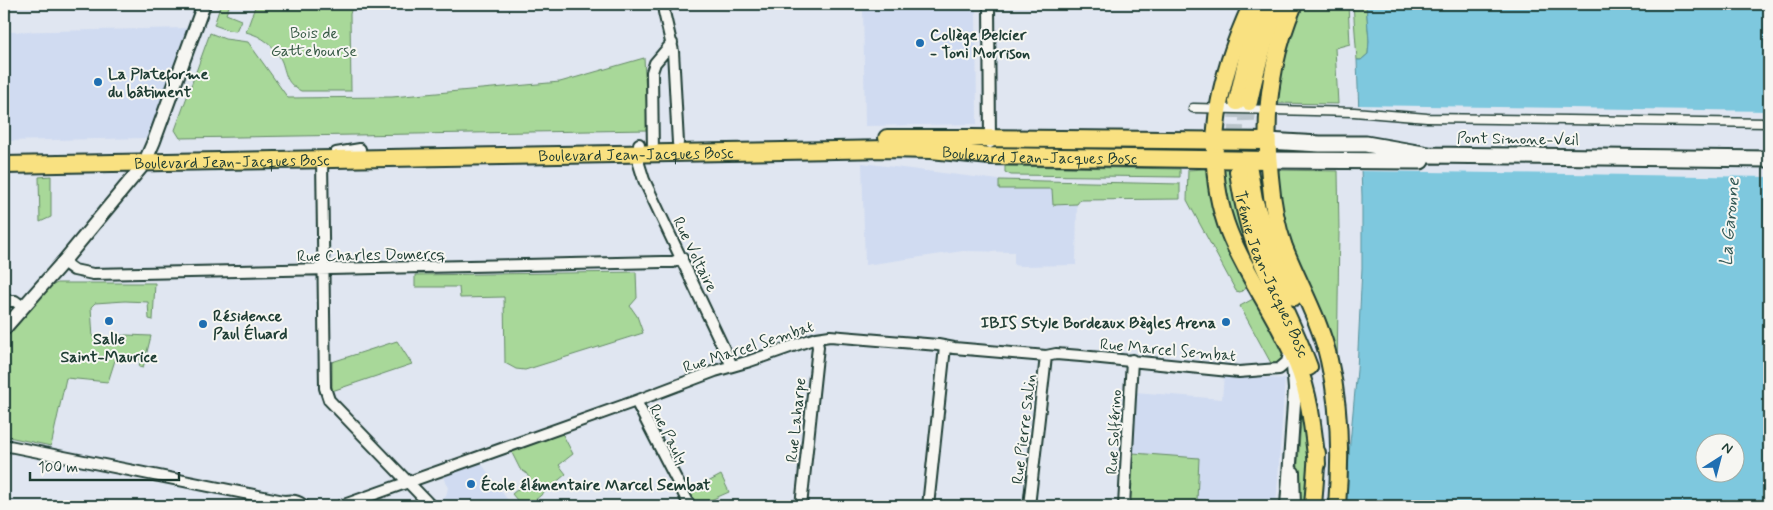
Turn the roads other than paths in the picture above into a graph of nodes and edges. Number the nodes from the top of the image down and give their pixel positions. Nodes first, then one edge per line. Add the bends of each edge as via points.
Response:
1 (204, 4) edge
2 (666, 4) edge
3 (989, 4) edge
4 (1252, 4) edge
5 (1264, 4) edge
6 (1279, 4) edge
7 (1294, 4) edge
8 (672, 43) junction
9 (1193, 108) dead end
10 (1218, 109) junction
11 (1267, 111) junction
12 (1769, 123) edge
13 (990, 138) junction
14 (1215, 140) junction
15 (1267, 141) junction
16 (678, 143) junction
17 (360, 149) junction
18 (646, 149) junction
19 (306, 150) junction
20 (856, 150) junction
21 (4, 155) edge
22 (990, 156) junction
23 (147, 158) junction
24 (1216, 159) junction
25 (1769, 159) edge
26 (322, 160) junction
27 (1268, 160) junction
28 (4, 165) edge
29 (1769, 167) edge
30 (682, 258) junction
31 (63, 262) junction
32 (324, 270) junction
33 (4, 301) edge
34 (23, 307) junction
35 (4, 329) edge
36 (816, 338) junction
37 (945, 347) junction
38 (1290, 349) junction
39 (1046, 356) junction
40 (1132, 360) junction
41 (732, 366) junction
42 (636, 401) junction
43 (1292, 442) junction
44 (4, 445) edge
45 (1317, 464) junction
46 (407, 482) junction
47 (1337, 501) edge
48 (286, 504) edge
49 (304, 506) edge
50 (341, 506) edge
51 (430, 506) edge
52 (690, 506) edge
53 (802, 506) edge
54 (928, 506) edge
55 (1029, 506) edge
56 (1124, 506) edge
57 (1287, 506) edge
58 (1295, 506) edge
59 (1313, 506) edge

1 - 23 street
2 - 8 street via 664,12
3 - 13 street
4 - 10 main road via 1231,55
5 - 6 main road via 1250,44 1243,102
7 - 11 main road via 1278,48
8 - 16 street
8 - 18 street, Rue Voltaire via 652,72
9 - 10 street, Pont Simone-Veil
10 - 11 street, Pont Simone-Veil
10 - 14 main road
11 - 12 street, Pont Simone-Veil via 1354,112 1427,118
11 - 15 main road
13 - 14 main road, Boulevard Jean-Jacques Bosc
13 - 16 main road, Boulevard Jean-Jacques Bosc
13 - 20 street via 970,144 888,143
13 - 22 street
14 - 15 main road, Boulevard Jean-Jacques Bosc
14 - 24 main road
15 - 25 main road, Pont Simone-Veil via 1366,144 1428,155
15 - 27 main road
16 - 18 main road, Boulevard Jean-Jacques Bosc
17 - 18 main road, Boulevard Jean-Jacques Bosc
17 - 19 main road, Boulevard Jean-Jacques Bosc
17 - 26 street via 329,154
18 - 20 main road, Boulevard Jean-Jacques Bosc
18 - 26 main road, Boulevard Jean-Jacques Bosc
18 - 30 street, Rue Voltaire via 639,164 644,180
19 - 23 main road, Boulevard Jean-Jacques Bosc
19 - 26 street
20 - 22 main road, Boulevard Jean-Jacques Bosc via 931,150
21 - 23 main road, Boulevard Jean-Jacques Bosc
22 - 24 main road, Boulevard Jean-Jacques Bosc
23 - 26 main road, Boulevard Jean-Jacques Bosc
23 - 28 main road, Boulevard Jean-Jacques Bosc
23 - 31 street
24 - 27 main road, Boulevard Jean-Jacques Bosc
24 - 38 main road via 1222,208 1229,232
26 - 32 street
27 - 29 main road, Pont Simone-Veil
27 - 47 main road via 1272,198 1283,245 1314,315 1329,360 1338,424
30 - 32 street, Rue Charles Domercq via 673,262
30 - 41 street, Rue Voltaire
31 - 32 street, Rue Charles Domercq via 74,270 93,274
31 - 34 street
32 - 46 street via 325,388 329,400
33 - 34 street via 15,301
34 - 35 street
36 - 37 street, Rue Marcel Sembat via 830,336
36 - 41 street, Rue Marcel Sembat
36 - 53 street, Rue Laharpe via 818,347
37 - 39 street, Rue Marcel Sembat
37 - 54 street
38 - 40 street, Rue Marcel Sembat via 1287,362 1272,370 1238,372
38 - 43 street via 1296,389
38 - 45 main road via 1308,402
39 - 40 street, Rue Marcel Sembat
39 - 55 street, Rue Pierre Salin
40 - 56 street, Rue Solférino
41 - 42 street, Rue Marcel Sembat
42 - 46 street, Rue Marcel Sembat
42 - 52 street, Rue Pauly
43 - 57 street
43 - 58 street
44 - 48 street
45 - 47 main road, Trémie Jean-Jacques Bosc via 1317,408 1309,368 1259,254 1242,203 1243,170 1270,249 1313,339 1328,409
45 - 59 main road
46 - 50 street, Rue Marcel Sembat
46 - 51 street
48 - 49 street via 292,500

